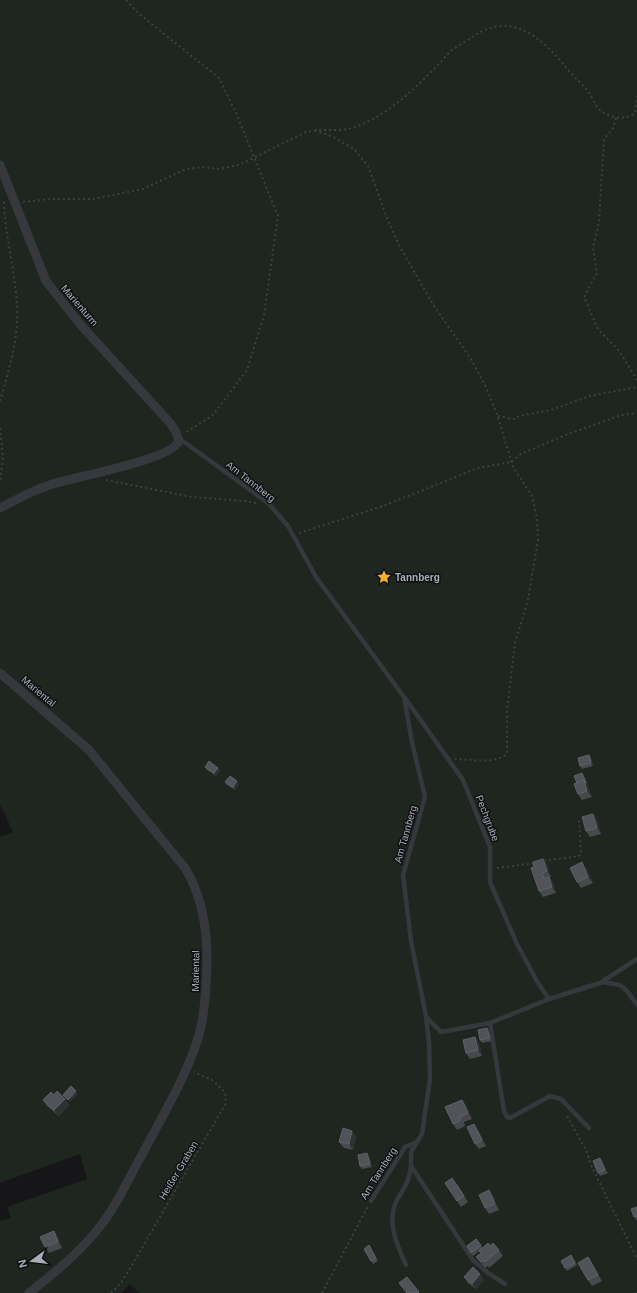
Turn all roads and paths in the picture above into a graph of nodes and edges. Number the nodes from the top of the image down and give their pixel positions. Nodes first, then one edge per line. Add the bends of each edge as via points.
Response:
1 (126, 0) edge
2 (637, 96) edge
3 (616, 118) junction
4 (314, 130) junction
5 (254, 157) junction
6 (0, 165) edge
7 (4, 200) dead end
8 (14, 202) junction
9 (637, 380) edge
10 (637, 387) edge
11 (0, 401) edge
12 (637, 413) edge
13 (497, 416) junction
14 (0, 428) edge
15 (178, 438) junction
16 (511, 462) junction
17 (105, 480) dead end
18 (0, 482) edge
19 (271, 507) junction
20 (0, 508) edge
21 (293, 535) junction
22 (0, 673) edge
23 (404, 697) junction
24 (448, 758) junction
25 (578, 818) dead end
26 (490, 870) junction
27 (637, 959) edge
28 (603, 982) junction
29 (549, 999) junction
30 (637, 1005) edge
31 (426, 1016) junction
32 (490, 1023) junction
33 (186, 1068) junction
34 (557, 1098) junction
35 (589, 1128) dead end
36 (417, 1142) junction
37 (411, 1166) junction
38 (371, 1201) joint
39 (637, 1259) edge
40 (406, 1265) dead end
41 (505, 1284) dead end
42 (29, 1293) edge
43 (111, 1293) edge
44 (322, 1293) edge

1 - 5 path via 138,13 219,78
2 - 3 path via 635,113 630,117
3 - 4 path via 600,110 587,90 556,54 536,36 506,24 480,32 447,54 407,95 379,116 351,128
3 - 9 path via 613,128 604,139 599,222 593,248 598,273 584,297 598,329 620,352
4 - 5 path
4 - 13 path via 354,149 368,166 400,247 434,306 471,359 486,387
5 - 8 path via 239,165 218,169 186,169 143,189 93,199
5 - 15 path via 278,216 264,315 247,370 213,415
6 - 8 street, Marienturm
7 - 11 path via 6,234 17,305 16,333 10,368
8 - 15 street, Marienturm via 46,281 79,323 171,424
10 - 13 path via 590,396 551,410 514,419
12 - 16 path via 621,415 563,436 521,454
13 - 16 path
14 - 18 path via 3,457
15 - 19 lane, Am Tannberg
15 - 20 street via 178,444 173,448 149,460 49,485
16 - 21 path via 478,468 383,506
16 - 24 path via 532,496 538,540 528,600 516,643 507,711 506,754 491,761
17 - 19 path via 174,494 244,501
19 - 21 lane, Am Tannberg
21 - 23 lane, Am Tannberg via 316,577
22 - 33 street, Mariental via 89,750 176,857 193,882 199,897 206,936 207,978 200,1028
23 - 24 lane, Pechgrube
23 - 31 lane, Am Tannberg via 425,797 403,875 411,941
24 - 26 lane, Pechgrube via 463,780 490,847
25 - 26 path via 582,850 579,856
26 - 29 lane, Pechgrube via 490,882 517,944
27 - 28 lane
28 - 29 lane
28 - 30 lane via 620,985 628,991
29 - 32 lane
31 - 32 lane via 440,1032
31 - 36 lane, Am Tannberg via 430,1079 424,1128
32 - 34 lane via 504,1111 507,1116 516,1116 550,1096
33 - 42 street, Mariental via 119,1197 98,1229 76,1253
33 - 43 path, Heißer Graben via 212,1080 225,1092 226,1103 132,1266
34 - 35 lane via 561,1099
34 - 39 path via 586,1150
36 - 37 lane via 411,1152
36 - 38 lane, Am Tannberg via 405,1147
37 - 40 lane via 404,1191 392,1213 393,1230
37 - 41 lane via 473,1260
38 - 44 path, Am Tannberg

